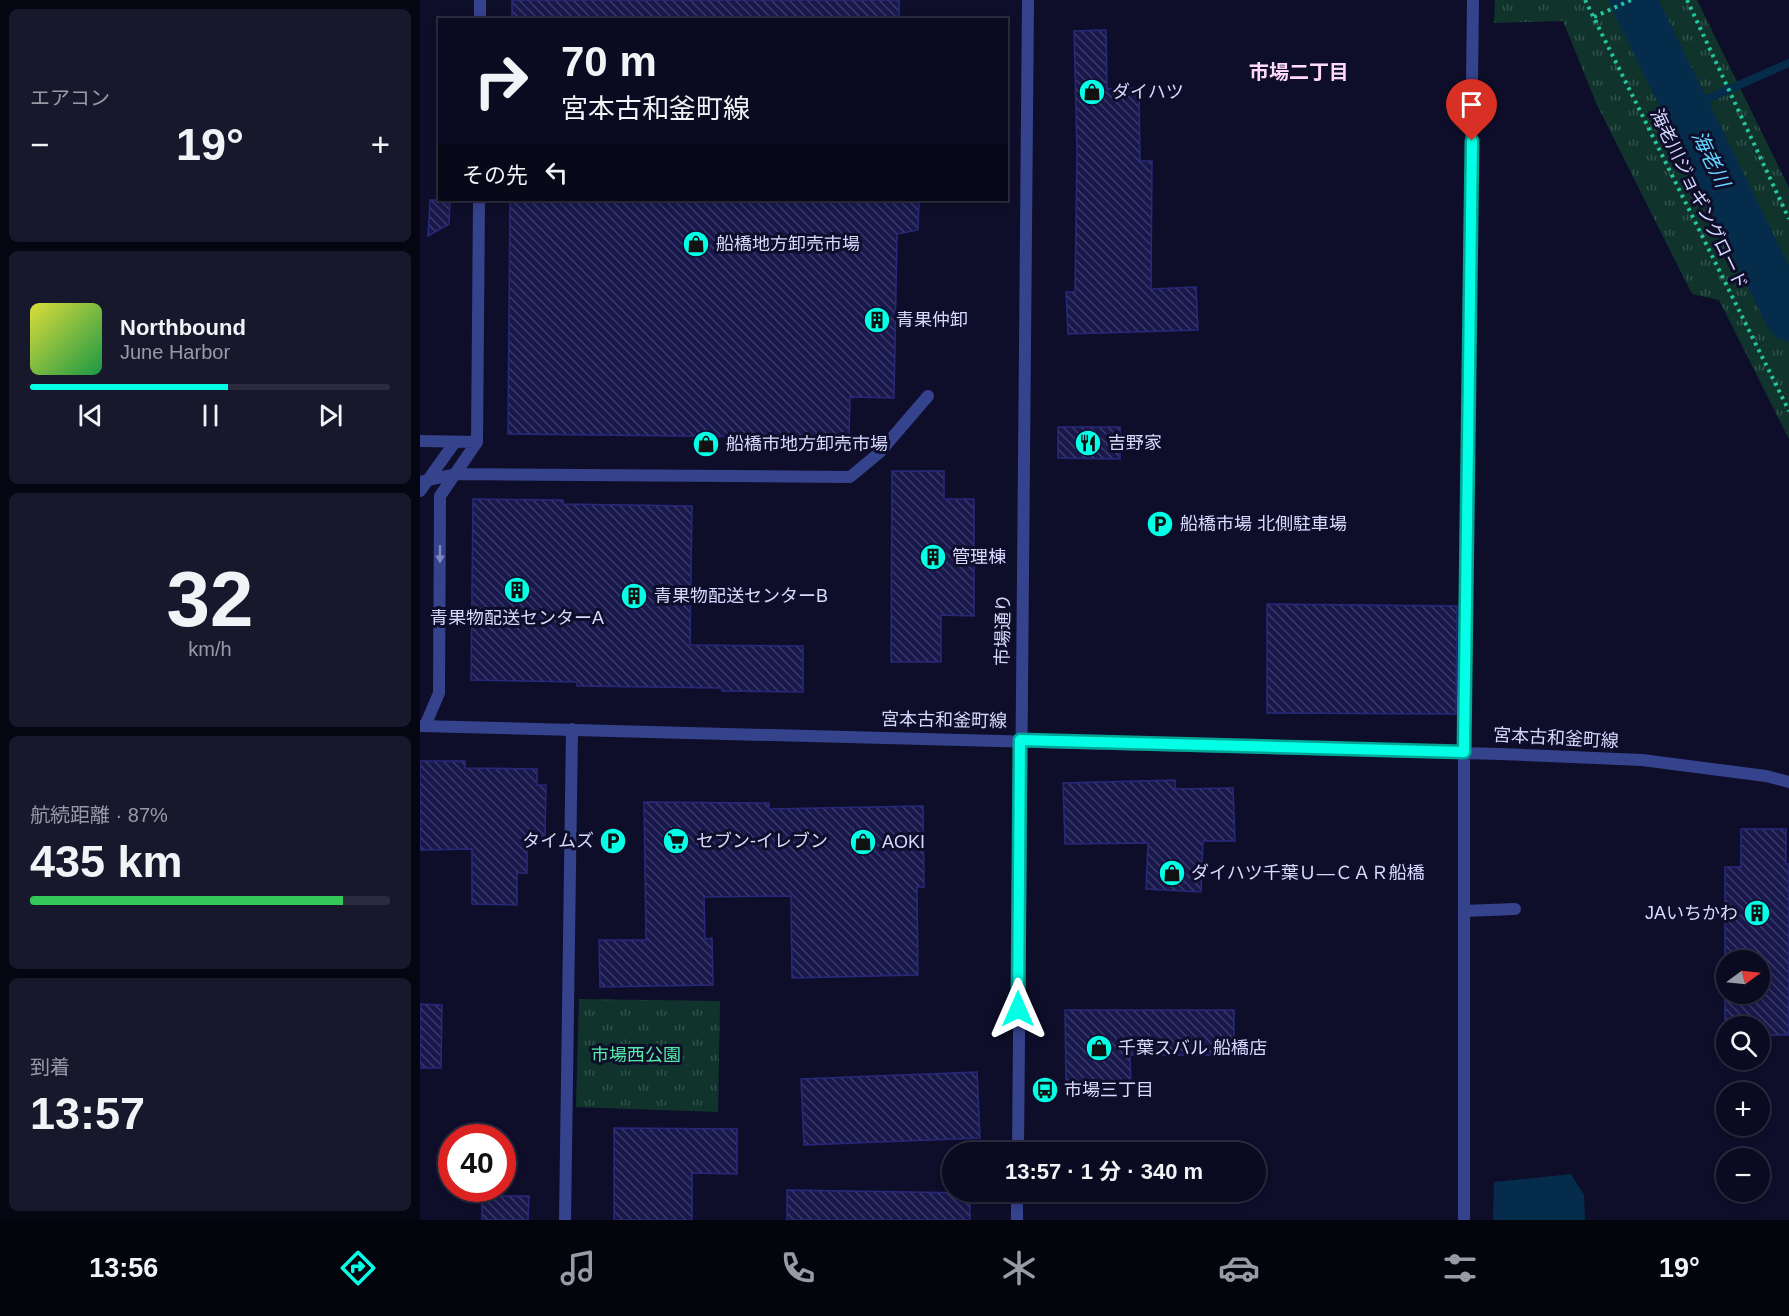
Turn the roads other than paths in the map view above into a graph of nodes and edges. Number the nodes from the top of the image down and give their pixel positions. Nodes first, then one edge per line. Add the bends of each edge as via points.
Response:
1 (480, 0) edge
2 (1029, 0) edge
3 (1473, 0) edge
4 (480, 18) edge
5 (479, 201) edge
6 (928, 396) dead end
7 (420, 441) edge
8 (455, 442) junction
9 (477, 442) junction
10 (456, 474) junction
11 (422, 482) edge
12 (440, 496) junction
13 (422, 723) edge
14 (572, 729) junction
15 (1020, 740) junction
16 (1464, 752) junction
17 (1789, 782) edge
18 (1515, 909) dead end
19 (1464, 910) junction
20 (1017, 1142) edge
21 (1017, 1202) edge
22 (565, 1220) edge
23 (1017, 1220) edge
24 (1464, 1220) edge

1 - 4 street
2 - 15 street, 市場通り
3 - 16 street
5 - 9 street
6 - 10 street via 879,453 850,477
7 - 8 street
8 - 9 street
8 - 11 street
9 - 10 street
10 - 11 street
10 - 12 street
11 - 12 street
12 -> 13 street via 439,693
13 - 14 street, 宮本古和釜町線
14 - 15 street, 宮本古和釜町線
14 - 22 street
15 - 16 street, 宮本古和釜町線
15 - 20 street, 市場通り
16 - 17 street, 宮本古和釜町線 via 1642,760
16 - 19 street
18 - 19 street
19 - 24 street
21 - 23 street

